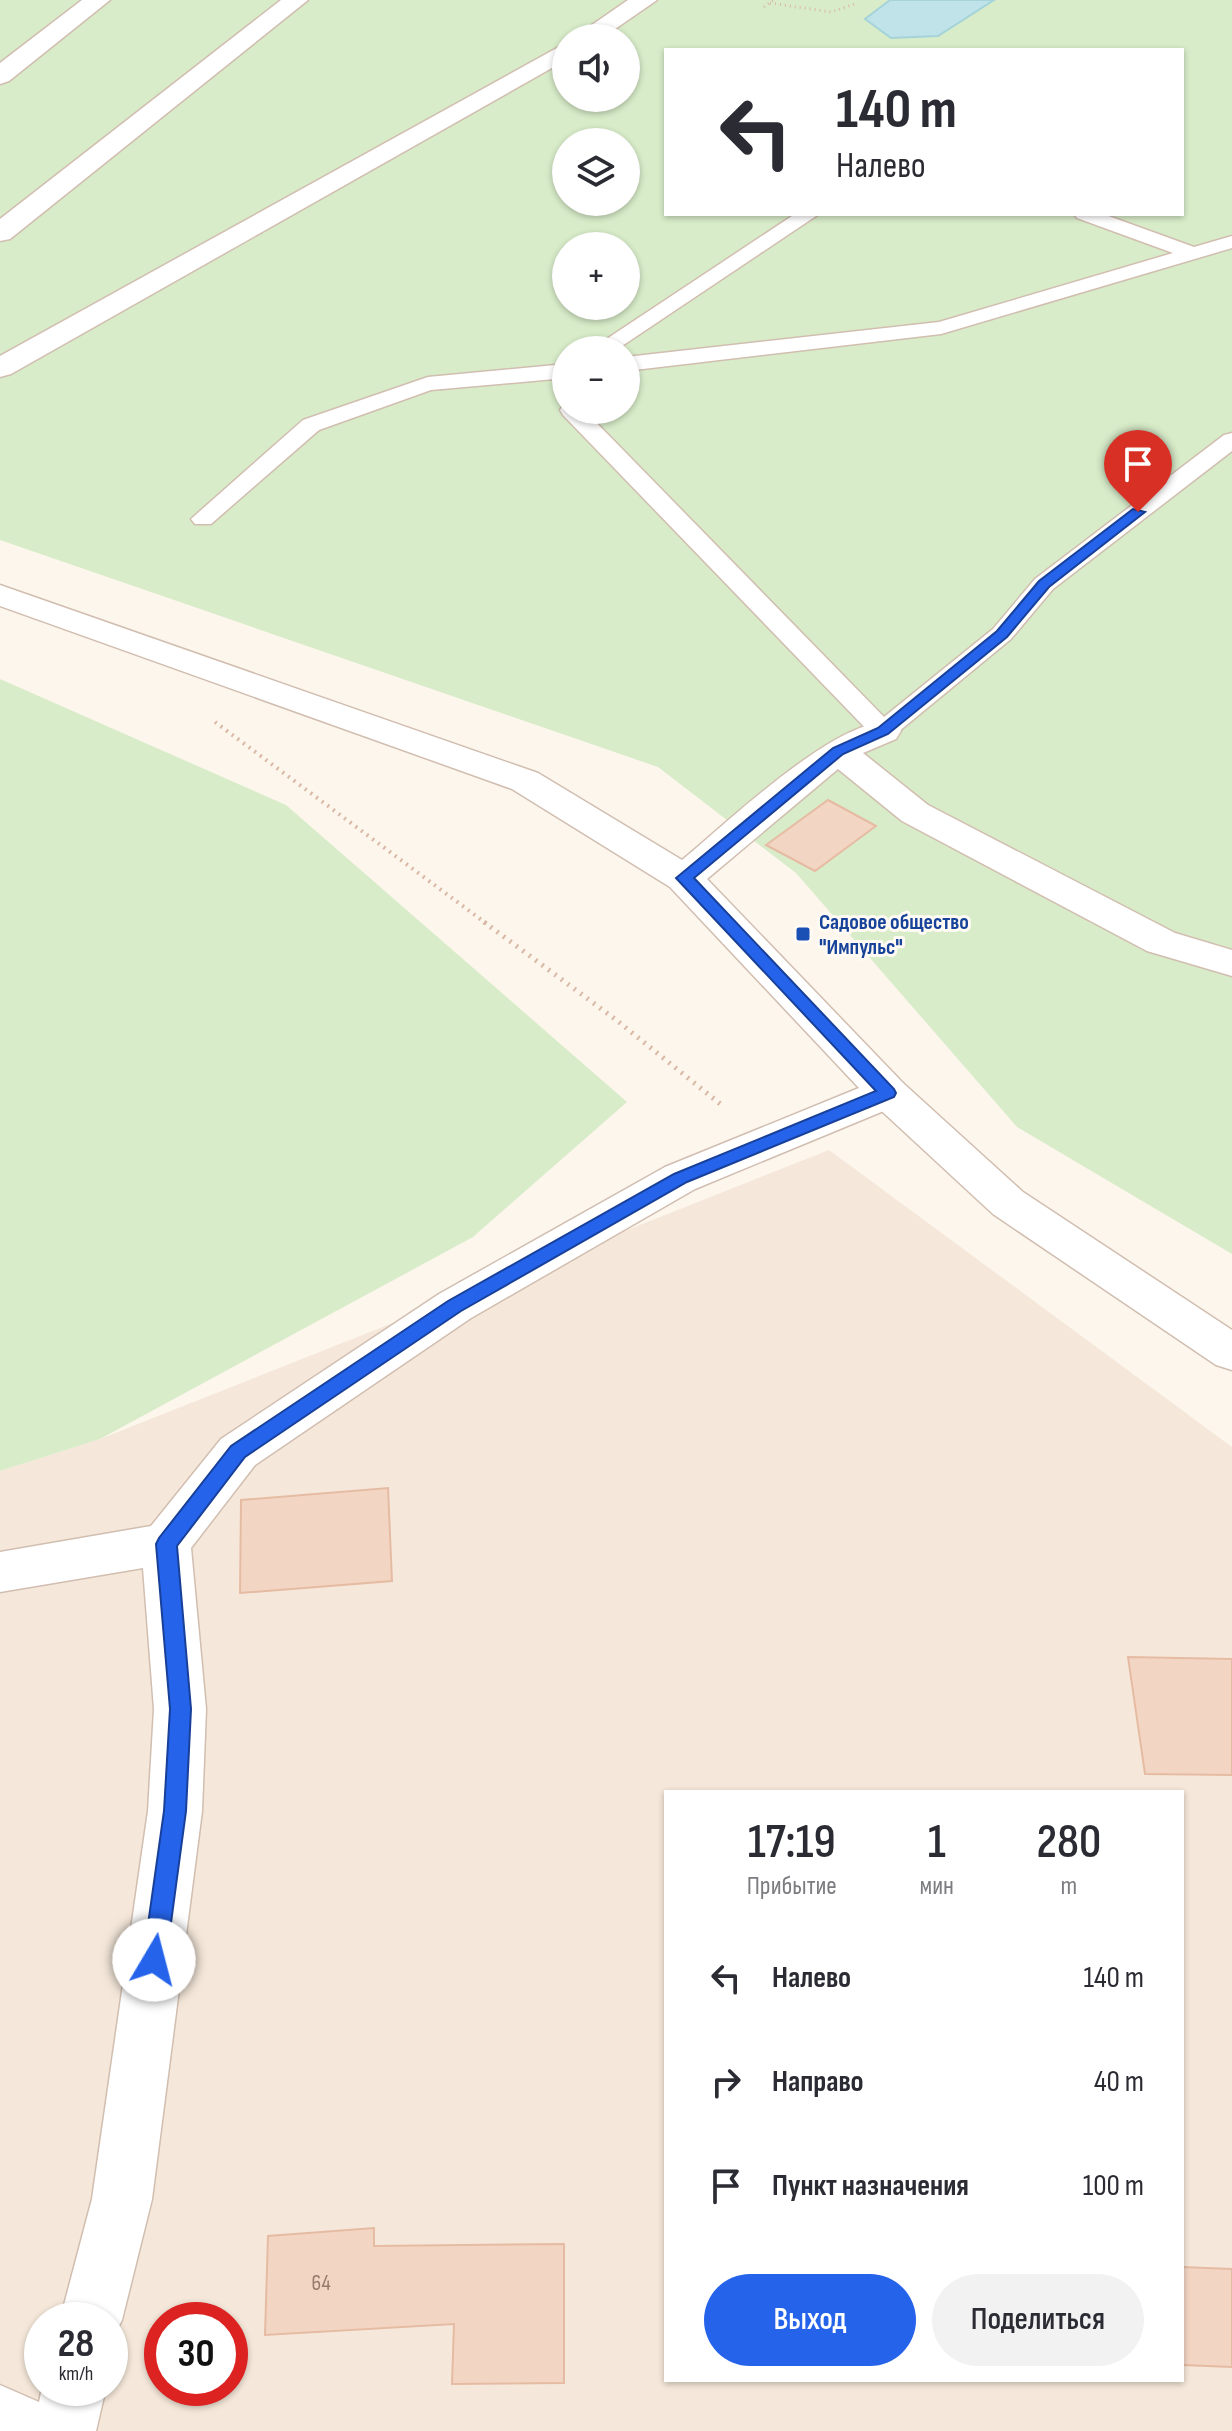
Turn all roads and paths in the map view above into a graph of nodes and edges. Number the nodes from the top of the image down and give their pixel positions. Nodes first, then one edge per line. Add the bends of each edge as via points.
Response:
1 (98, 0) edge
2 (296, 0) edge
3 (645, 0) edge
4 (772, 2) edge
5 (858, 3) dead end
6 (764, 7) dead end
7 (607, 24) edge
8 (552, 58) edge
9 (0, 76) edge
10 (806, 216) edge
11 (1090, 216) edge
12 (0, 233) edge
13 (1232, 242) edge
14 (1192, 253) junction
15 (622, 336) edge
16 (640, 362) edge
17 (0, 368) edge
18 (552, 373) edge
19 (585, 424) edge
20 (1232, 440) edge
21 (203, 519) dead end
22 (0, 595) edge
23 (205, 715) dead end
24 (883, 731) junction
25 (838, 751) junction
26 (684, 878) junction
27 (1232, 963) edge
28 (888, 1093) junction
29 (768, 1142) junction
30 (1232, 1353) edge
31 (166, 1544) junction
32 (0, 1572) edge
33 (96, 2302) edge
34 (70, 2406) edge
35 (0, 2417) edge
36 (29, 2431) edge
37 (64, 2431) edge

1 - 9 street
2 - 12 street
3 - 7 street
4 - 5 path via 831,12
4 - 6 path
8 - 17 street
10 - 15 lane
11 - 14 lane
13 - 14 lane
14 - 16 lane via 941,328
18 - 21 lane via 428,384 311,425
19 - 24 lane
20 - 24 lane via 1044,584 1002,634
22 - 26 street via 525,781
23 - 29 path via 615,1019
24 - 25 street
25 - 26 street
25 - 27 street via 915,813 1161,942
26 - 28 street
28 - 29 street
28 - 30 street via 1008,1203
29 - 31 street via 680,1178 455,1306 238,1452
31 - 32 street
31 - 33 street via 180,1709 175,1811 122,2199
34 - 37 street
35 - 36 street

